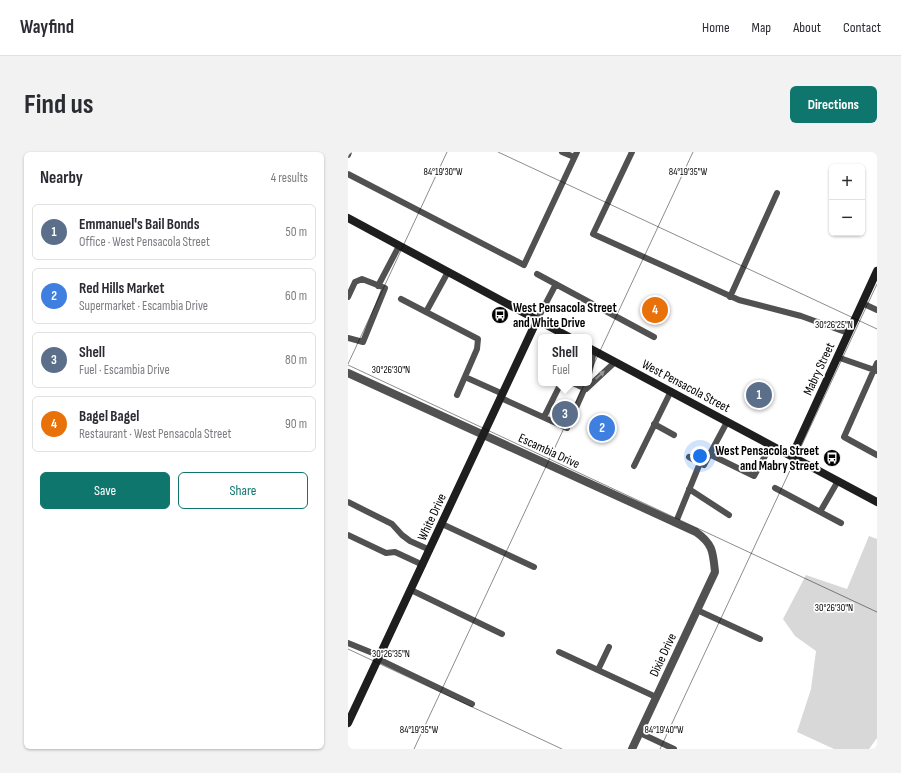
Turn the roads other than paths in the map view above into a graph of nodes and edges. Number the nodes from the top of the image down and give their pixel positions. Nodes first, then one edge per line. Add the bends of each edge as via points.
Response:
1 (350, 152) edge
2 (562, 152) edge
3 (632, 152) edge
4 (348, 155) edge
5 (576, 155) edge
6 (348, 174) edge
7 (777, 193) dead end
8 (348, 218) edge
9 (399, 246) junction
10 (877, 271) edge
11 (448, 272) junction
12 (538, 274) dead end
13 (556, 284) junction
14 (378, 286) junction
15 (348, 297) edge
16 (730, 297) junction
17 (402, 299) dead end
18 (862, 304) junction
19 (877, 310) edge
20 (426, 312) junction
21 (537, 320) junction
22 (848, 333) junction
23 (563, 334) edge
24 (654, 337) dead end
25 (348, 338) edge
26 (592, 349) edge
27 (837, 357) junction
28 (615, 362) junction
29 (877, 363) edge
30 (875, 371) edge
31 (348, 373) edge
32 (465, 377) junction
33 (592, 381) edge
34 (560, 386) edge
35 (586, 386) edge
36 (671, 392) junction
37 (457, 395) dead end
38 (502, 396) junction
39 (544, 418) junction
40 (727, 422) junction
41 (654, 424) junction
42 (484, 435) junction
43 (674, 435) dead end
44 (771, 445) junction
45 (710, 454) junction
46 (877, 455) edge
47 (689, 456) dead end
48 (792, 456) junction
49 (700, 463) junction
50 (634, 466) dead end
51 (838, 481) junction
52 (774, 488) dead end
53 (689, 489) junction
54 (348, 502) edge
55 (877, 502) edge
56 (820, 512) junction
57 (729, 515) dead end
58 (676, 522) junction
59 (841, 523) dead end
60 (442, 524) junction
61 (348, 536) edge
62 (430, 550) junction
63 (422, 565) junction
64 (534, 567) dead end
65 (715, 572) joint
66 (411, 590) junction
67 (697, 610) junction
68 (502, 634) dead end
69 (760, 639) dead end
70 (348, 643) edge
71 (609, 647) dead end
72 (559, 652) dead end
73 (379, 658) junction
74 (598, 670) junction
75 (656, 697) junction
76 (472, 704) dead end
77 (350, 712) edge
78 (348, 723) edge
79 (640, 733) junction
80 (632, 749) edge
81 (674, 749) edge

1 - 4 lane
2 - 5 lane
3 - 16 lane via 593,234
5 - 6 lane via 524,265
7 - 16 lane
8 - 9 street
9 - 11 street
9 - 14 lane
10 - 18 street, Mabry Street
11 - 20 lane
11 - 21 street
12 - 13 lane
13 - 21 lane
13 - 24 lane
14 - 15 lane via 362,279 355,282
14 - 25 lane via 385,288 362,342
16 - 22 lane via 766,309 801,316
17 - 20 lane
18 - 19 lane
18 - 22 street, Mabry Street
20 - 32 lane via 478,339
21 - 23 street
21 - 38 street, White Drive
22 - 27 street, Mabry Street
26 - 28 street, West Pensacola Street
27 - 30 lane
27 - 48 street, Mabry Street
33 -> 28 lane
28 - 36 street, West Pensacola Street
29 - 30 lane
30 - 46 lane via 844,437
31 - 42 street, Escambia Drive
32 - 37 lane
32 - 38 lane
34 - 39 lane
35 - 39 lane via 567,428
36 - 40 street, West Pensacola Street
36 - 41 lane
38 - 39 lane
38 - 42 street, White Drive
40 - 44 street, West Pensacola Street
40 - 45 lane
41 - 43 lane
41 - 50 lane
42 - 58 street, Escambia Drive
42 - 60 street, White Drive
44 - 45 lane via 754,476
44 - 48 street, West Pensacola Street
45 - 49 lane via 704,465
47 - 49 lane
48 - 51 street, West Pensacola Street
49 - 53 lane
51 - 55 street, West Pensacola Street
51 - 56 lane
52 - 56 lane
53 - 57 lane
53 - 58 lane
54 - 62 lane via 392,524 410,541
56 - 59 lane
58 - 65 street, Escambia Drive via 705,538 713,552
60 - 62 street, White Drive
60 - 64 lane
61 - 63 lane via 386,553 395,552
62 - 63 street, White Drive
63 - 66 street, White Drive
65 - 67 street, Dixie Drive
66 - 68 lane
66 - 73 street, White Drive
67 - 69 lane
67 - 75 street, Dixie Drive
70 - 73 lane
71 - 74 lane
72 - 74 lane
73 - 76 lane
73 - 77 street, White Drive
74 - 75 lane
75 - 79 street, Dixie Drive
77 - 78 street, White Drive
79 - 80 street, Dixie Drive
79 - 81 lane

